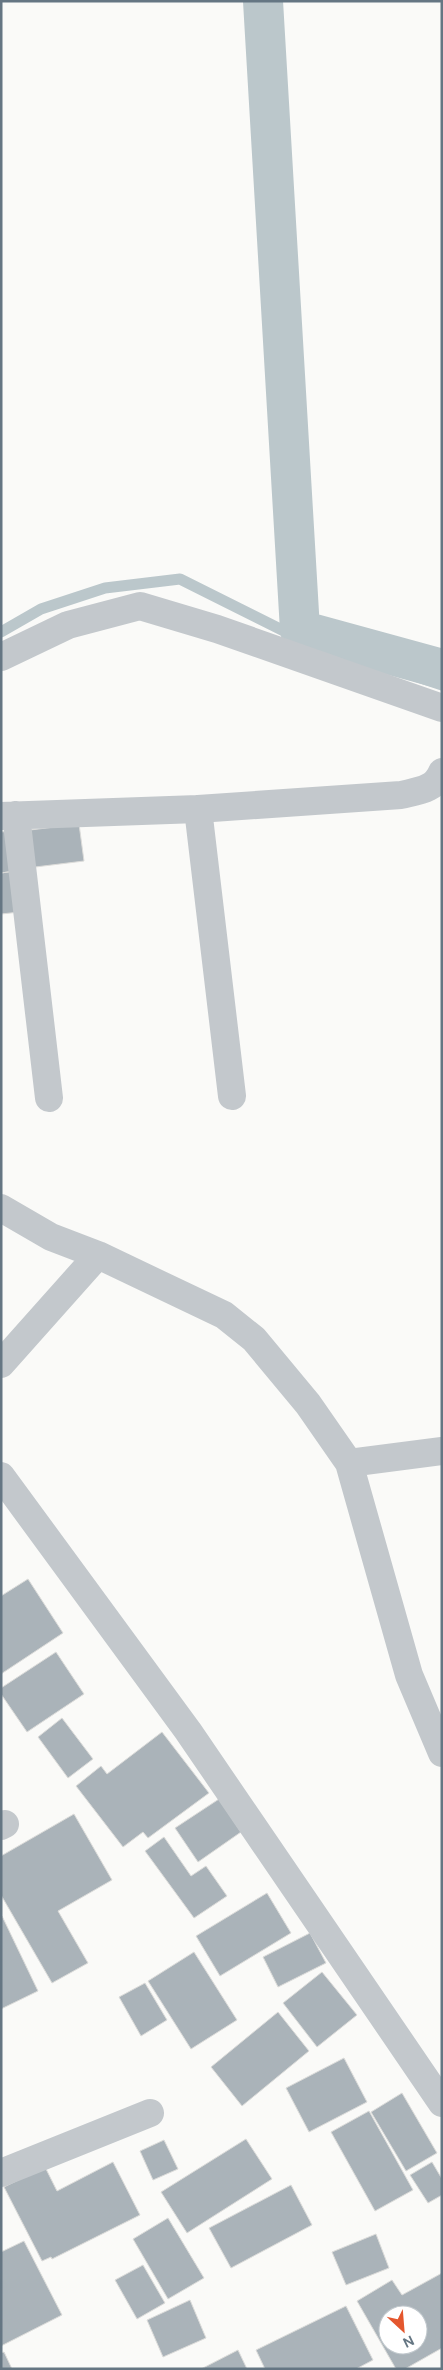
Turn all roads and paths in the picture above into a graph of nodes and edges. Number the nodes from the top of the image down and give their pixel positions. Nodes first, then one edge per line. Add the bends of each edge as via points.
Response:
1 (1, 657) edge
2 (442, 708) edge
3 (442, 772) edge
4 (198, 809) junction
5 (9, 815) edge
6 (232, 1096) dead end
7 (49, 1098) dead end
8 (1, 1208) edge
9 (98, 1256) junction
10 (1, 1364) edge
11 (442, 1450) edge
12 (349, 1463) junction
13 (1, 1476) edge
14 (442, 1753) edge
15 (442, 2103) edge
16 (150, 2113) dead end
17 (1, 2173) edge

1 - 2 street via 68,625 140,606 217,629
3 - 4 street via 430,788 400,795
4 - 5 street
4 - 6 street
5 - 7 street
8 - 9 street via 51,1237
9 - 10 street
9 - 12 street via 224,1315 254,1339 308,1404
11 - 12 street
12 - 14 street via 409,1675
13 - 15 street via 193,1739
16 - 17 street

